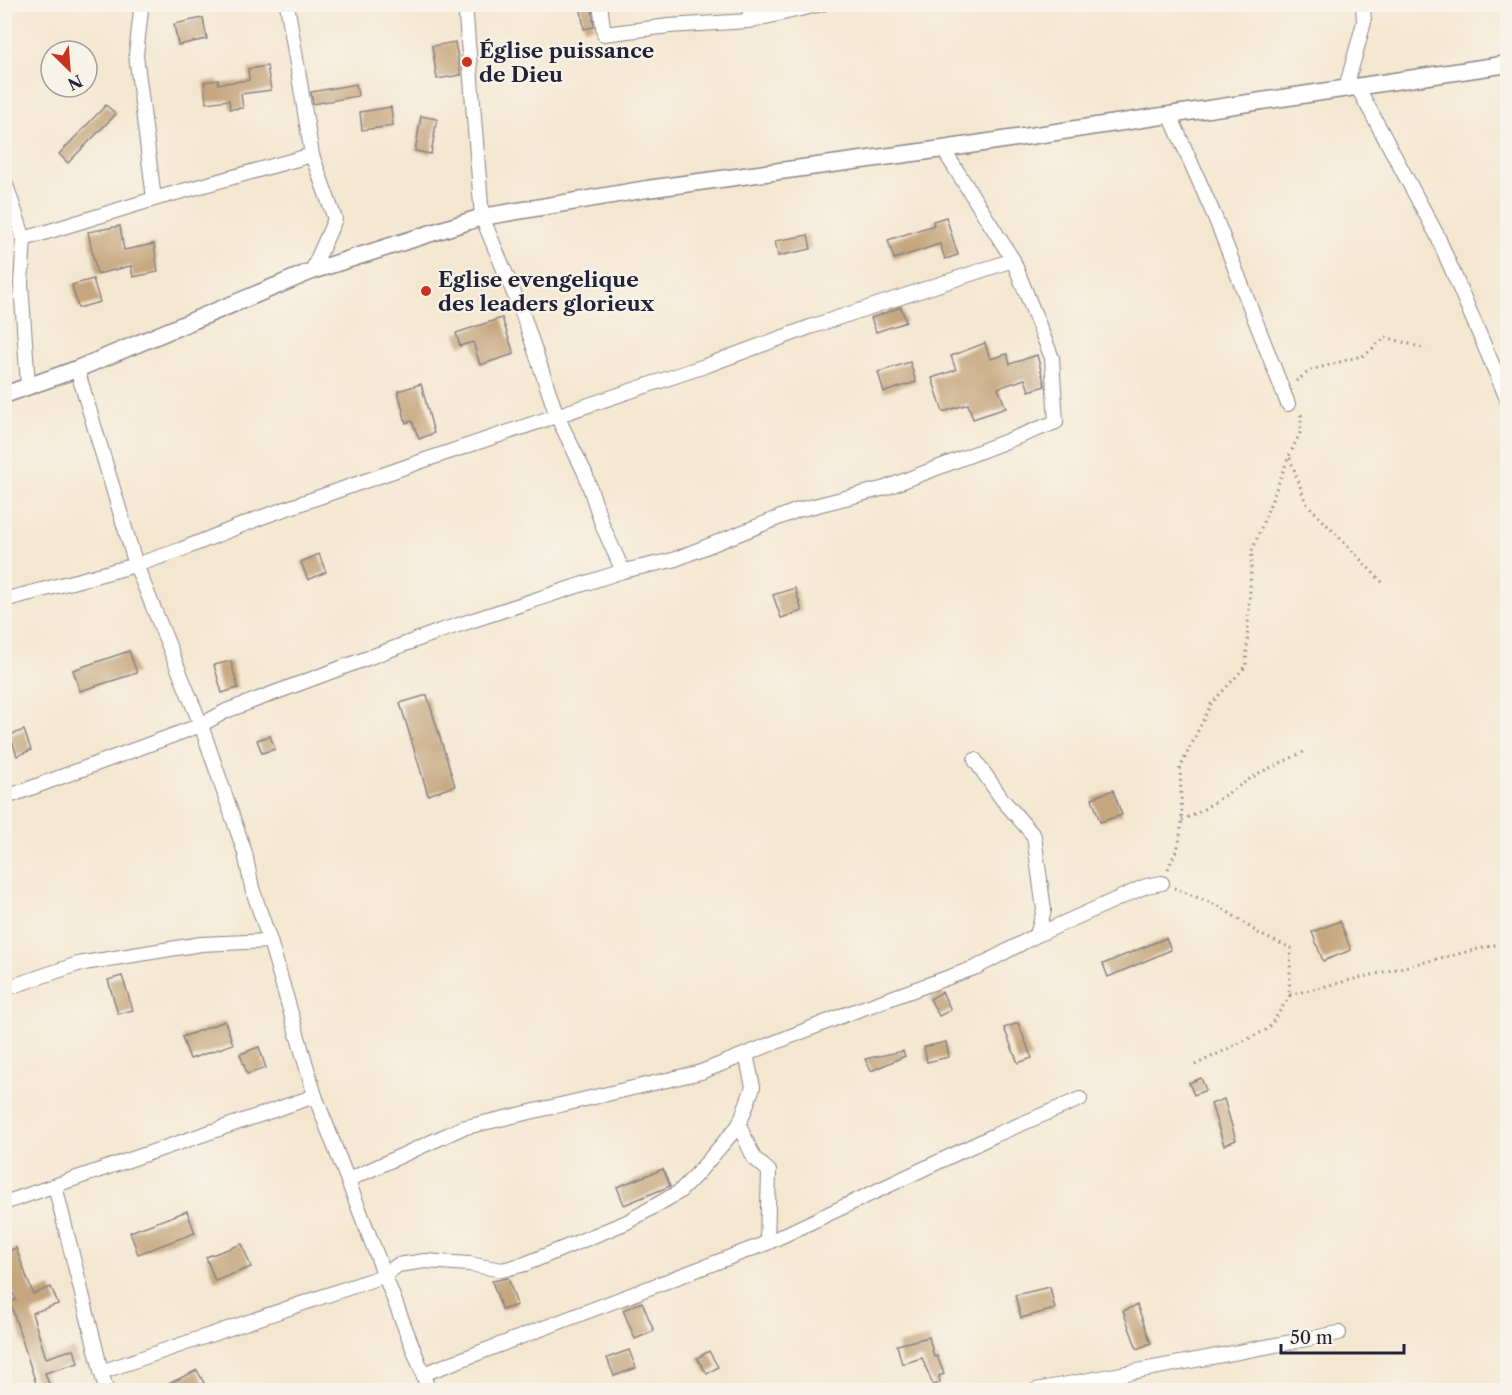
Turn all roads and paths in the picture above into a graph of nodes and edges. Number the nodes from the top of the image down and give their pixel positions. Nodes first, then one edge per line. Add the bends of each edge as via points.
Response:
1 (140, 4) edge
2 (287, 4) edge
3 (465, 4) edge
4 (600, 4) edge
5 (752, 4) edge
6 (822, 4) edge
7 (1363, 4) edge
8 (748, 21) junction
9 (1508, 64) edge
10 (1351, 87) junction
11 (1170, 115) junction
12 (943, 149) junction
13 (312, 155) junction
14 (4, 179) edge
15 (154, 199) junction
16 (8, 205) edge
17 (482, 217) junction
18 (24, 239) junction
19 (1012, 260) junction
20 (312, 271) junction
21 (1426, 349) dead end
22 (77, 369) junction
23 (28, 386) junction
24 (4, 395) edge
25 (1508, 401) edge
26 (1288, 404) junction
27 (557, 416) junction
28 (1289, 456) junction
29 (136, 565) junction
30 (622, 571) junction
31 (1383, 583) dead end
32 (4, 600) edge
33 (201, 725) junction
34 (1306, 751) dead end
35 (975, 760) dead end
36 (4, 798) edge
37 (1182, 820) junction
38 (1162, 883) junction
39 (1037, 935) junction
40 (270, 941) junction
41 (1508, 944) edge
42 (4, 989) edge
43 (1291, 994) junction
44 (746, 1054) junction
45 (1195, 1065) dead end
46 (315, 1096) junction
47 (1080, 1099) dead end
48 (740, 1125) junction
49 (348, 1180) junction
50 (55, 1186) junction
51 (4, 1203) edge
52 (767, 1243) junction
53 (383, 1276) junction
54 (1339, 1333) dead end
55 (101, 1372) junction
56 (423, 1374) junction
57 (106, 1390) edge
58 (428, 1390) edge
59 (1036, 1390) edge

1 - 15 street via 136,55
2 - 13 street
3 - 17 street
4 - 8 street via 604,34
5 - 8 street
6 - 8 street
7 - 10 street via 1364,22
9 - 10 street
10 - 11 street
10 - 25 street via 1437,235
11 - 12 street
11 - 26 street via 1217,222
12 - 17 street via 646,189
12 - 19 street
13 - 15 street
13 - 20 street via 335,219
14 - 16 street
15 - 18 street
16 - 18 street
17 - 20 street
17 - 27 street via 523,315
18 - 23 street via 21,283
19 - 27 street
19 - 30 street via 1052,358 1056,422 885,488 798,510 673,560
20 - 22 street
21 - 26 path via 1386,338 1365,355 1311,370 1289,386
22 - 23 street
22 - 29 street
23 - 24 street
26 - 28 path via 1301,415 1301,431
27 - 29 street via 262,517
27 - 30 street via 585,473
28 - 31 path via 1306,503
28 - 37 path via 1252,551 1246,666 1211,704 1180,768
29 - 32 street
29 - 33 street
30 - 33 street via 440,631 226,711
33 - 36 street
33 - 40 street
34 - 37 path via 1259,773
35 - 39 street via 1034,836 1044,910
37 - 38 path via 1179,844
38 - 39 street via 1146,886
38 - 43 path via 1221,907 1261,934 1291,948
39 - 44 street via 977,967
40 - 42 street via 201,944 78,964
40 - 46 street
41 - 43 path
43 - 45 path via 1268,1029
44 - 48 street via 753,1087
44 - 49 street via 701,1072 462,1128
46 - 49 street
46 - 50 street
47 - 52 street
48 - 52 street via 754,1158 770,1171
48 - 53 street via 679,1191 627,1222 502,1270 425,1261 398,1265
49 - 53 street
50 - 51 street
50 - 55 street
52 - 56 street
53 - 55 street
53 - 56 street
54 - 59 street
55 - 57 street
56 - 58 street

